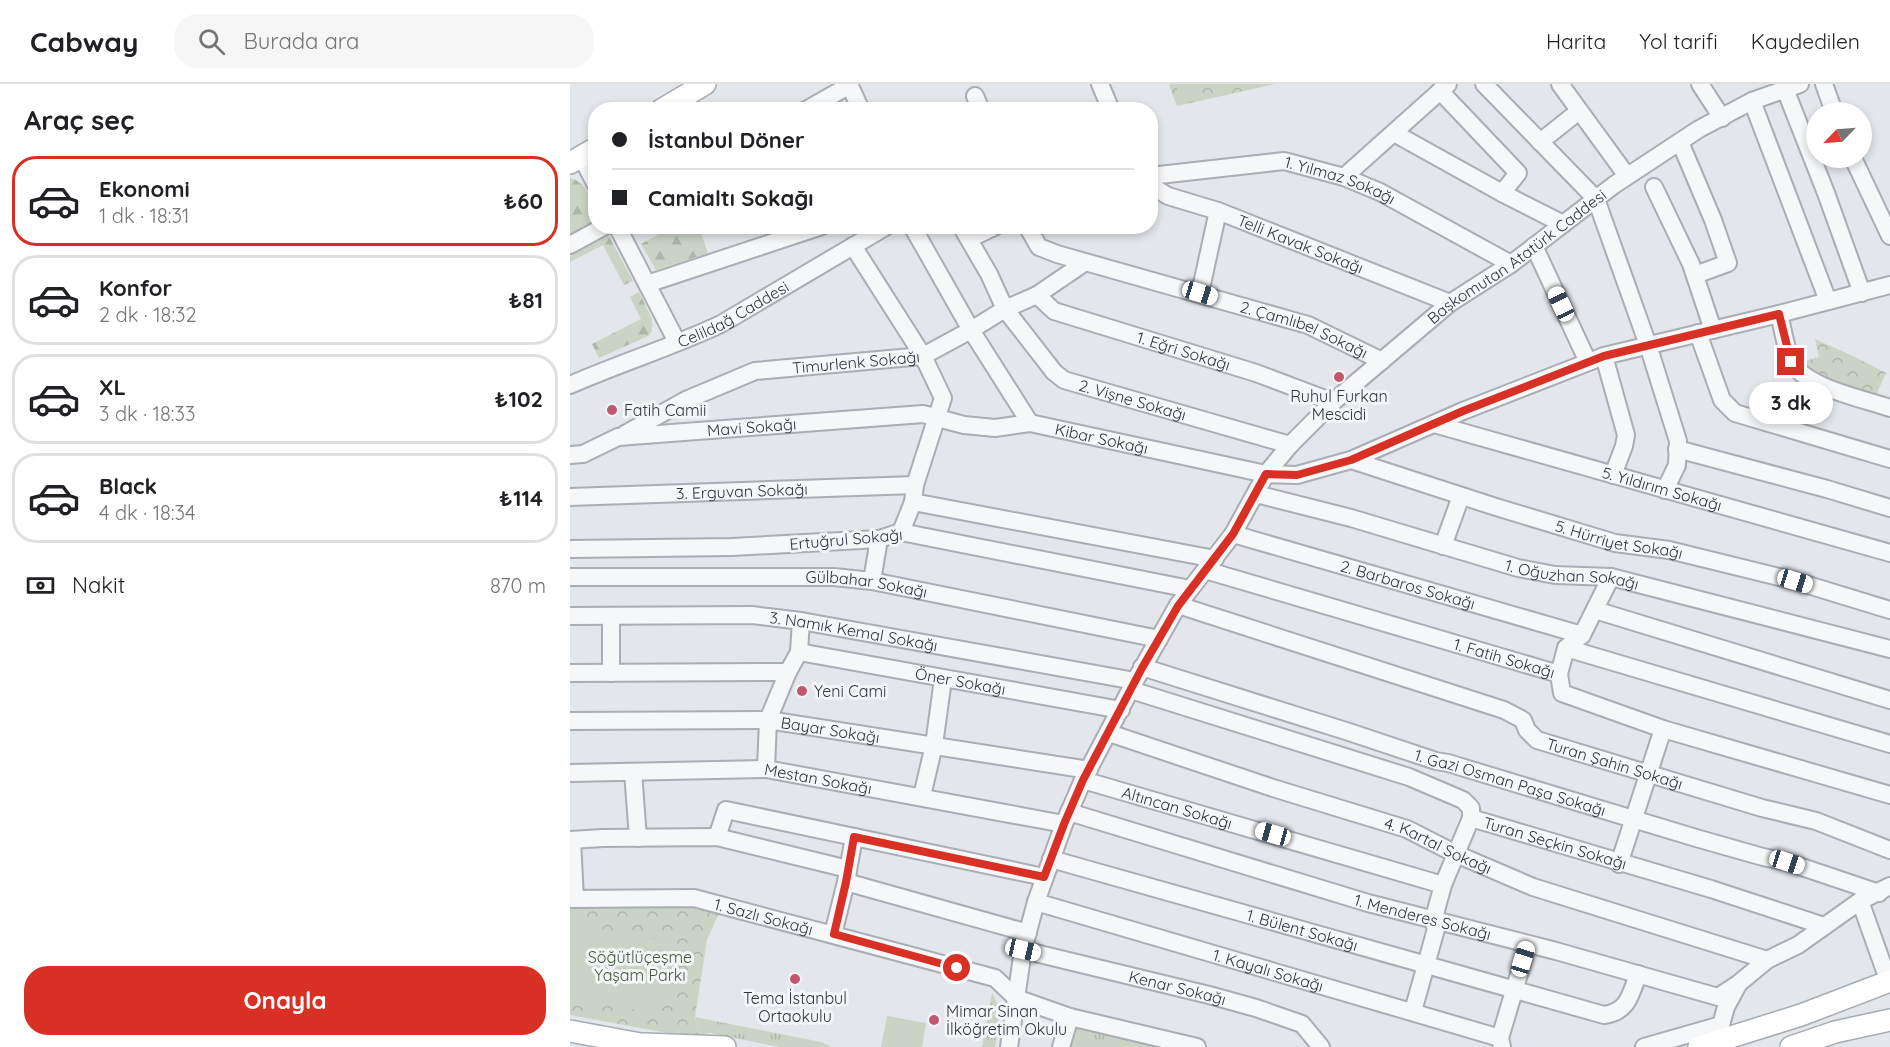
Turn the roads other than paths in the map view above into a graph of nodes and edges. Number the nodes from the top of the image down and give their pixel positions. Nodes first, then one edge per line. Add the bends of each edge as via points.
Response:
1 (705, 84) edge
2 (849, 84) edge
3 (1100, 84) edge
4 (1484, 84) edge
5 (1560, 84) edge
6 (1700, 84) edge
7 (1824, 84) edge
8 (1793, 86) edge
9 (1444, 87) edge
10 (1765, 89) edge
11 (675, 102) edge
12 (819, 102) edge
13 (857, 102) edge
14 (1108, 102) edge
15 (1752, 102) junction
16 (1830, 102) edge
17 (1579, 111) junction
18 (1722, 118) junction
19 (1394, 133) junction
20 (1540, 142) junction
21 (1680, 142) junction
22 (1858, 168) edge
23 (1158, 175) edge
24 (1344, 177) junction
25 (1627, 177) junction
26 (1654, 187) dead end
27 (1158, 190) edge
28 (1502, 193) junction
29 (1596, 199) junction
30 (1218, 211) junction
31 (1563, 224) junction
32 (590, 234) edge
33 (621, 234) edge
34 (798, 234) edge
35 (873, 234) edge
36 (917, 234) edge
37 (966, 234) edge
38 (1032, 234) edge
39 (1890, 236) edge
40 (570, 245) edge
41 (853, 246) junction
42 (1534, 246) junction
43 (1084, 262) junction
44 (1511, 264) junction
45 (1695, 275) junction
46 (647, 284) junction
47 (1890, 285) edge
48 (1200, 293) junction
49 (1862, 293) junction
50 (1037, 295) junction
51 (1828, 301) junction
52 (1450, 303) junction
53 (1005, 309) junction
54 (1779, 314) junction
55 (971, 330) junction
56 (1705, 332) junction
57 (677, 342) junction
58 (1648, 345) junction
59 (923, 356) junction
60 (1596, 359) junction
61 (1382, 361) junction
62 (570, 385) edge
63 (1333, 402) junction
64 (1890, 408) edge
65 (937, 418) junction
66 (1030, 423) junction
67 (1434, 424) junction
68 (618, 437) junction
69 (1290, 445) junction
70 (1677, 449) junction
71 (570, 455) edge
72 (1890, 459) edge
73 (1351, 460) junction
74 (1266, 474) junction
75 (1613, 475) junction
76 (915, 485) junction
77 (1665, 490) junction
78 (1256, 494) junction
79 (1461, 496) junction
80 (570, 497) edge
81 (913, 502) junction
82 (1890, 508) edge
83 (901, 532) junction
84 (1233, 534) junction
85 (879, 539) junction
86 (1443, 546) junction
87 (570, 549) edge
88 (1890, 553) edge
89 (1210, 564) junction
90 (570, 577) edge
91 (1611, 577) junction
92 (872, 581) junction
93 (1190, 589) junction
94 (1178, 606) junction
95 (1595, 610) junction
96 (1890, 610) edge
97 (570, 616) edge
98 (611, 617) junction
99 (801, 621) junction
100 (1581, 634) junction
101 (1160, 639) junction
102 (1566, 648) junction
103 (1890, 649) edge
104 (799, 652) junction
105 (788, 672) junction
106 (570, 673) edge
107 (611, 673) junction
108 (1559, 674) junction
109 (943, 679) junction
110 (1136, 680) junction
111 (1890, 700) edge
112 (1121, 710) junction
113 (768, 720) junction
114 (570, 721) edge
115 (1663, 729) junction
116 (1109, 733) junction
117 (1890, 744) edge
118 (934, 745) junction
119 (766, 769) junction
120 (633, 772) junction
121 (570, 773) edge
122 (1648, 774) junction
123 (1086, 775) junction
124 (1890, 795) edge
125 (922, 796) junction
126 (1066, 818) junction
127 (1471, 818) junction
128 (1633, 819) junction
129 (717, 837) junction
130 (854, 837) junction
131 (638, 838) junction
132 (571, 840) edge
133 (1890, 850) edge
134 (1456, 854) junction
135 (1051, 859) junction
136 (1619, 864) junction
137 (847, 876) junction
138 (1044, 877) junction
139 (1443, 885) junction
140 (1884, 889) edge
141 (573, 899) edge
142 (1860, 901) junction
143 (1036, 902) junction
144 (1433, 921) junction
145 (1824, 926) junction
146 (1028, 933) junction
147 (834, 934) junction
148 (1528, 944) junction
149 (1023, 950) junction
150 (1767, 960) junction
151 (1425, 966) junction
152 (1638, 974) junction
153 (1885, 976) edge
154 (1738, 984) junction
155 (1514, 990) junction
156 (1016, 998) junction
157 (1413, 1011) junction
158 (1070, 1017) junction
159 (1890, 1020) edge
160 (570, 1031) edge
161 (1501, 1043) edge
162 (649, 1046) edge
163 (725, 1047) edge
164 (1009, 1047) edge
165 (1061, 1047) edge
166 (1197, 1047) edge
167 (1321, 1047) edge
168 (1644, 1047) edge
169 (1699, 1047) edge
170 (1791, 1047) edge

1 - 11 main road
2 - 12 street
2 - 13 street
3 - 14 street
4 - 20 street
5 - 17 street
6 - 18 street
7 - 16 street
8 - 10 street, Başkomutan Atatürk Caddesi
8 - 49 street
9 - 19 street
9 - 28 street via 1518,172
10 - 15 street, Başkomutan Atatürk Caddesi
15 - 18 street, Başkomutan Atatürk Caddesi
15 - 51 street
17 - 20 street
17 - 25 street
18 - 21 street, Başkomutan Atatürk Caddesi
19 - 24 street
19 - 28 street
20 - 29 street
21 - 25 street, Başkomutan Atatürk Caddesi
21 - 45 street via 1728,263
22 - 39 street
23 - 24 street, 1. Yılmaz Sokağı via 1284,161
24 - 44 street, 1. Yılmaz Sokağı via 1380,192
25 - 29 street, Başkomutan Atatürk Caddesi
26 - 45 street
27 - 30 street, Telli Kavak Sokağı
28 - 31 street
29 - 31 street, Başkomutan Atatürk Caddesi
29 - 58 street
30 - 48 street
30 - 52 street, Telli Kavak Sokağı
31 - 42 street, Başkomutan Atatürk Caddesi
32 - 40 street
33 - 46 street
34 - 46 street
35 - 41 street, Celildağ Caddesi
36 - 55 street
37 - 53 street, 2. Vişne Sokağı
38 - 43 street, 2. Çamlıbel Sokağı via 1039,246
41 - 57 street, Celildağ Caddesi via 721,324
41 - 59 street
42 - 44 street, Başkomutan Atatürk Caddesi
42 - 60 street
43 - 48 street, 2. Çamlıbel Sokağı
43 - 50 street, Timurlenk Sokağı
44 - 52 street, Başkomutan Atatürk Caddesi
45 - 56 street
46 - 57 street
47 - 49 street, Kibar Sokağı
48 - 61 street, 2. Çamlıbel Sokağı via 1308,325
49 - 51 street, Kibar Sokağı
50 - 53 street, Timurlenk Sokağı
50 - 63 street, 1. Eğri Sokağı via 1054,311 1256,373
51 - 54 street, Kibar Sokağı
52 - 61 street, Başkomutan Atatürk Caddesi
53 - 55 street, Timurlenk Sokağı
53 - 69 street, 2. Vişne Sokağı via 1064,380
54 - 56 street, Kibar Sokağı
54 - 64 street via 1791,362 1807,378
55 - 59 street, Timurlenk Sokağı
55 - 66 street
56 - 58 street, Kibar Sokağı
56 - 72 street via 1722,400 1735,413
57 - 62 street, Celildağ Caddesi
58 - 60 street, Kibar Sokağı
58 - 70 street via 1678,441
59 - 65 street via 943,398
59 - 68 street, Timurlenk Sokağı via 755,371 686,400
60 - 67 street, Kibar Sokağı
60 - 75 street via 1626,435
61 - 63 street, Başkomutan Atatürk Caddesi
63 - 69 street, Başkomutan Atatürk Caddesi
65 - 66 street, Kibar Sokağı via 996,428
65 - 68 street, Mavi Sokağı via 923,414
65 - 76 street
66 - 74 street, Kibar Sokağı
67 - 73 street, Kibar Sokağı
67 - 75 street, 5. Yıldırım Sokağı
68 - 71 street, Mavi Sokağı via 583,454
69 - 74 street, Başkomutan Atatürk Caddesi
70 - 77 street via 1677,465
70 - 82 street
73 - 74 street, Kibar Sokağı via 1297,475
73 - 79 street, 5. Hürriyet Sokağı
74 - 78 street, Başkomutan Atatürk Caddesi
75 - 77 street, 5. Yıldırım Sokağı
76 - 80 street, 3. Erguvan Sokağı
76 - 81 street
77 - 88 street, 5. Yıldırım Sokağı
78 - 84 street, Başkomutan Atatürk Caddesi
78 - 86 street, 1. Oğuzhan Sokağı
79 - 86 street
79 - 96 street, 5. Hürriyet Sokağı via 1616,543 1669,550 1795,581
81 - 83 street
81 - 89 street, 1. Fatih Sokağı
83 - 85 street, Ertuğrul Sokağı
83 - 93 street, Ertuğrul Sokağı
84 - 89 street, Başkomutan Atatürk Caddesi
84 - 100 street, 2. Barbaros Sokağı
85 - 87 street, Ertuğrul Sokağı via 732,547
85 - 92 street
86 - 91 street, 1. Oğuzhan Sokağı via 1555,575
89 - 93 street, Başkomutan Atatürk Caddesi
89 - 108 street, 1. Fatih Sokağı
90 - 92 street, Gülbahar Sokağı via 834,577
91 - 95 street
91 - 103 street, 1. Oğuzhan Sokağı
92 - 101 street, Gülbahar Sokağı
93 - 94 street, Başkomutan Atatürk Caddesi
94 - 101 street, Başkomutan Atatürk Caddesi
94 - 122 street, Turan Şahin Sokağı via 1504,710 1523,720 1537,740
95 - 100 street
95 - 111 street
97 - 98 street, 3. Namık Kemal Sokağı
98 - 99 street, 3. Namık Kemal Sokağı via 752,615
98 - 107 street
99 - 104 street
99 - 110 street, 3. Namık Kemal Sokağı
100 - 102 street
101 - 110 street, Başkomutan Atatürk Caddesi
102 - 108 street
102 - 117 street
104 - 105 street
104 - 109 street, Öner Sokağı
105 - 107 street
105 - 113 street
106 - 107 street
108 - 115 street, 1. Fatih Sokağı via 1562,693
109 - 112 street, Öner Sokağı
109 - 118 street
110 - 112 street, Başkomutan Atatürk Caddesi
110 - 127 street, Turan Seçkin Sokağı via 1409,777 1463,800 1471,808
110 - 128 street, 1. Gazi Osman Paşa Sokağı via 1448,763
112 - 116 street, Başkomutan Atatürk Caddesi
113 - 114 street, Bayar Sokağı
113 - 118 street, Bayar Sokağı
113 - 119 street
115 - 122 street
115 - 124 street, 1. Fatih Sokağı
116 - 123 street, Başkomutan Atatürk Caddesi
116 - 134 street, 4. Kartal Sokağı via 1407,829
118 - 123 street, Bayar Sokağı
118 - 125 street
119 - 120 street, Mestan Sokağı
119 - 125 street, Mestan Sokağı
120 - 121 street, Mestan Sokağı
120 - 131 street
122 - 128 street
122 - 133 street, Turan Şahin Sokağı via 1815,821
123 - 126 street, Başkomutan Atatürk Caddesi
123 - 139 street, Altıncan Sokağı
125 - 126 street, Mestan Sokağı
126 - 135 street, Başkomutan Atatürk Caddesi
126 - 144 street, 1. Menderes Sokağı
127 - 134 street
127 - 136 street, Turan Seçkin Sokağı
128 - 136 street
128 - 140 street, 1. Gazi Osman Paşa Sokağı
129 - 130 street via 726,810
129 - 131 street
129 - 137 street
130 - 137 street
130 - 138 street
131 - 132 street
132 - 141 street
134 - 139 street
134 - 150 street, 4. Kartal Sokağı via 1533,887
135 - 138 street, Başkomutan Atatürk Caddesi
135 - 151 street, 1. Bülent Sokağı
136 - 145 street, Turan Seçkin Sokağı
137 - 146 street
137 - 147 street
138 - 143 street, Başkomutan Atatürk Caddesi
139 - 144 street
140 - 142 street, 1. Menderes Sokağı
141 - 147 street, 1. Sazlı Sokağı via 694,898
142 - 145 street, 1. Menderes Sokağı
142 - 153 street
143 - 146 street, Başkomutan Atatürk Caddesi
143 - 157 street, 1. Kayalı Sokağı
144 - 148 street, 1. Menderes Sokağı
144 - 151 street via 1436,929
145 - 150 street, 1. Menderes Sokağı
146 - 149 street, Başkomutan Atatürk Caddesi
147 - 156 street, 1. Sazlı Sokağı via 995,978
148 - 152 street, 1. Menderes Sokağı
148 - 155 street
149 - 156 street, Başkomutan Atatürk Caddesi
149 - 167 street, Kenar Sokağı via 1256,1008 1302,1024
150 - 154 street, 1. Menderes Sokağı
151 - 155 street, 1. Bülent Sokağı
151 - 157 street
152 - 154 street, 1. Menderes Sokağı via 1718,997
152 - 155 street, 1. Bülent Sokağı via 1629,1002 1604,1015
153 - 159 main road via 1868,999 1879,1017
153 - 169 main road via 1801,1015
154 - 168 street via 1721,1025
155 - 161 street
156 - 158 street
156 - 164 street, Başkomutan Atatürk Caddesi
157 - 161 street, 1. Kayalı Sokağı
158 - 165 street
158 - 166 street
159 - 170 main road
160 - 162 main road
162 - 163 main road

